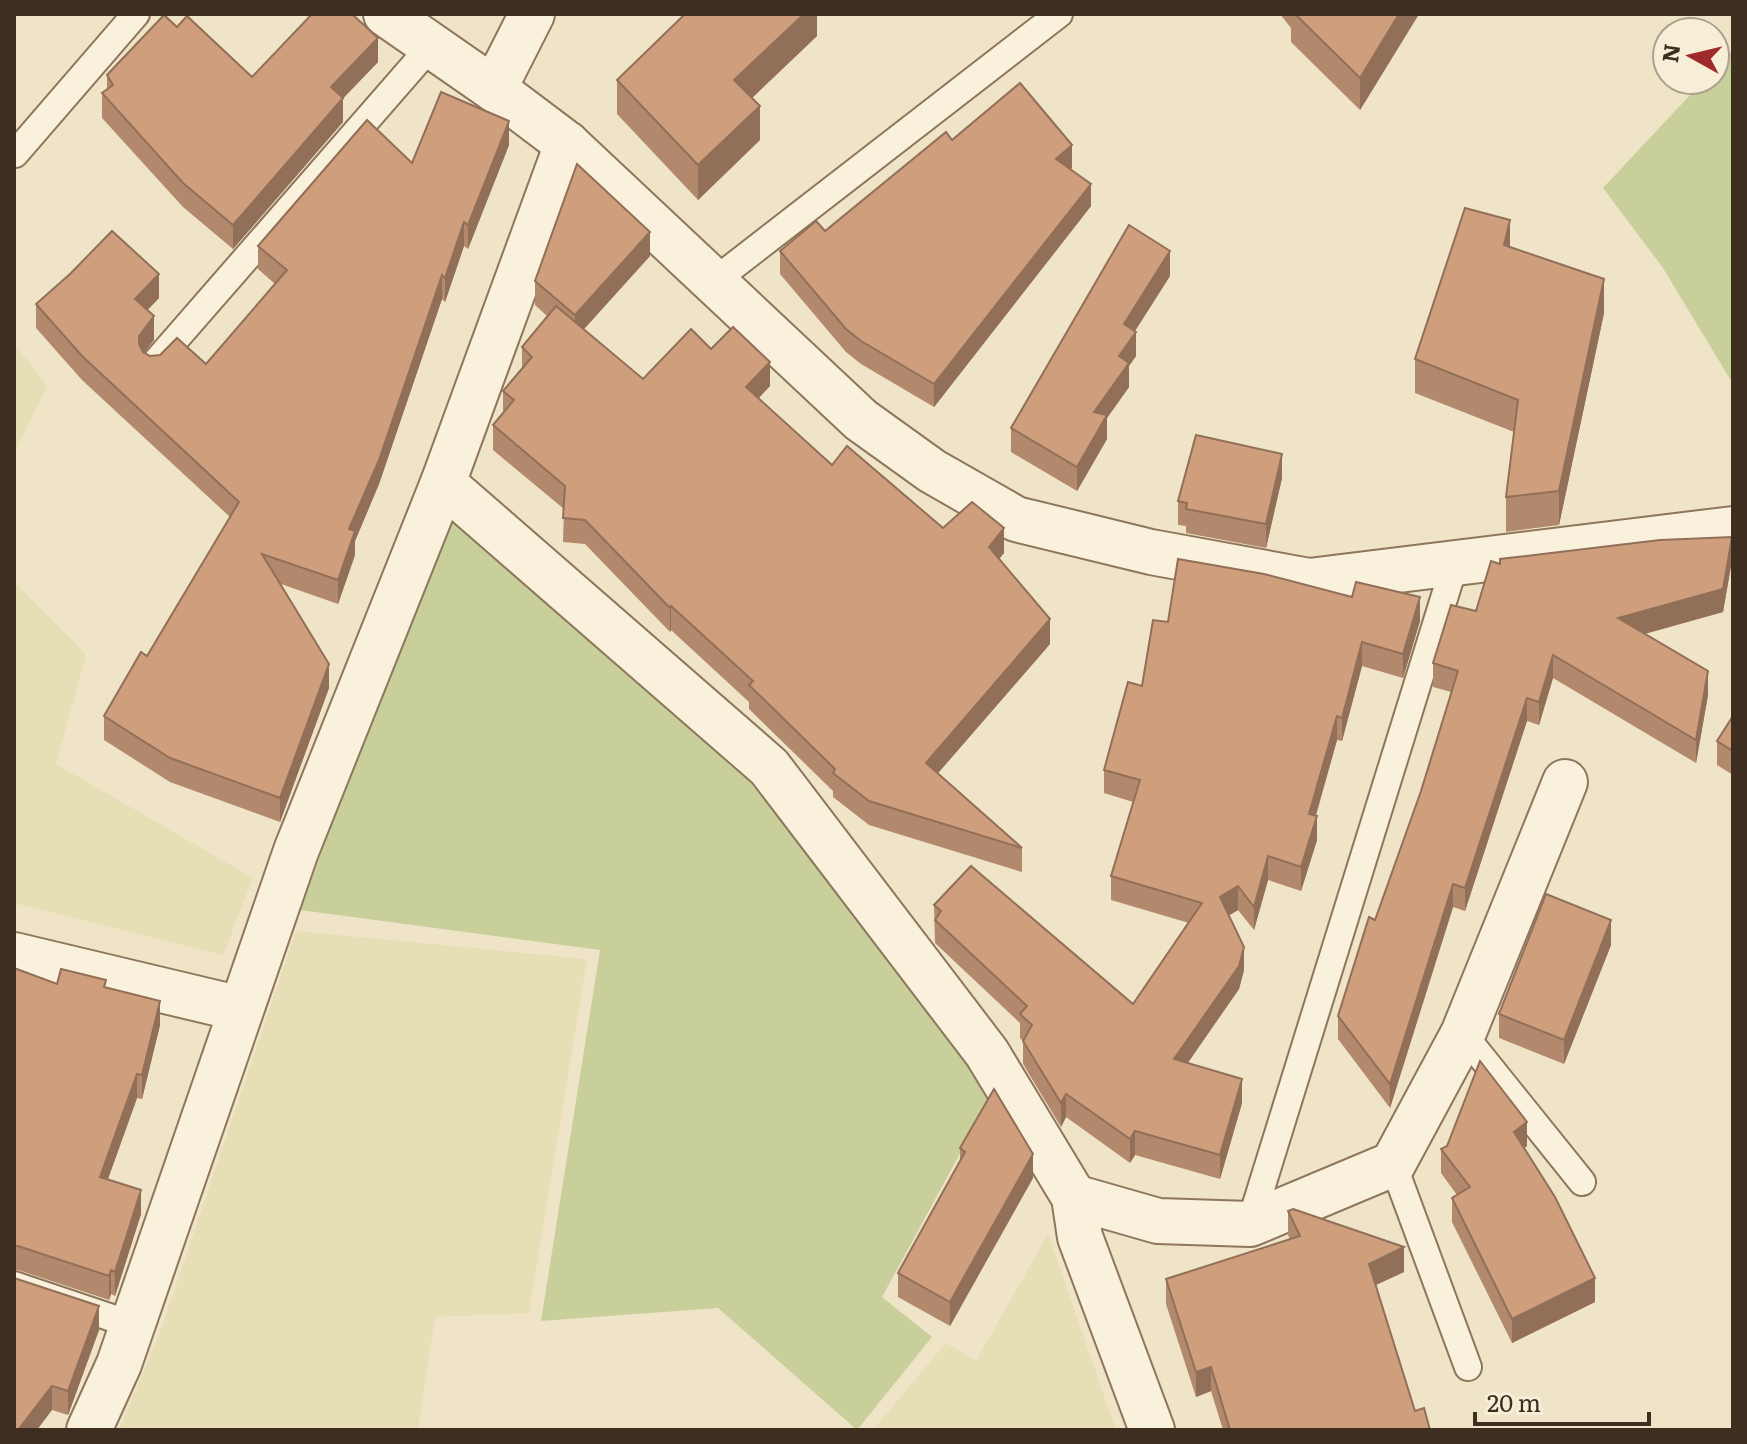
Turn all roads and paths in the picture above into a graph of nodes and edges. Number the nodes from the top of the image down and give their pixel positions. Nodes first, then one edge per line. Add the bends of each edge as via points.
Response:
1 (136, 14) edge
2 (386, 14) edge
3 (532, 14) edge
4 (1059, 14) edge
5 (431, 46) junction
6 (494, 89) junction
7 (567, 144) junction
8 (15, 154) edge
9 (713, 282) junction
10 (154, 364) edge
11 (443, 483) junction
12 (1733, 529) edge
13 (1455, 563) junction
14 (1565, 782) dead end
15 (14, 955) edge
16 (241, 1009) junction
17 (1463, 1034) junction
18 (1393, 1164) junction
19 (1582, 1182) dead end
20 (1074, 1197) junction
21 (1250, 1224) junction
22 (14, 1285) edge
23 (133, 1325) junction
24 (1468, 1367) dead end
25 (89, 1430) edge
26 (1152, 1430) edge

1 - 8 lane
2 - 5 street
3 - 6 street
4 - 9 lane
5 - 6 street
5 - 10 lane
6 - 7 street
7 - 9 street
7 - 11 street
9 - 13 street via 861,420 932,471 1016,519 1151,552 1309,581
11 - 16 street via 296,851
11 - 20 street via 769,767 987,1053
12 - 13 street
13 - 21 lane
14 - 17 street
15 - 16 street
16 - 23 street
17 - 18 street
17 - 19 lane
18 - 21 street
18 - 24 lane
20 - 21 street via 1158,1221
20 - 26 street via 1080,1237
22 - 23 lane
23 - 25 street

